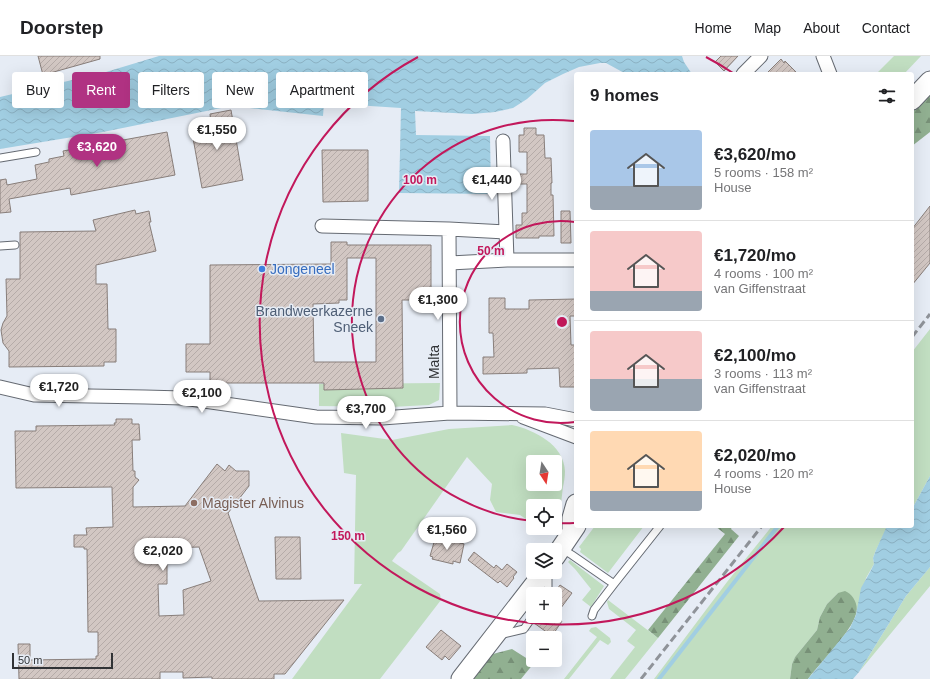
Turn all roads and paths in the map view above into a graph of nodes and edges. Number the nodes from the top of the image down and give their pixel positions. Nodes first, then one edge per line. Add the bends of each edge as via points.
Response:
1 (761, 56) edge
2 (823, 56) edge
3 (745, 72) edge
4 (829, 72) edge
5 (930, 81) edge
6 (914, 98) edge
7 (503, 141) dead end
8 (36, 152) dead end
9 (0, 158) edge
10 (322, 226) dead end
11 (449, 229) junction
12 (506, 232) junction
13 (15, 245) dead end
14 (0, 246) edge
15 (507, 260) junction
16 (574, 260) edge
17 (450, 263) junction
18 (0, 388) edge
19 (450, 413) junction
20 (514, 414) junction
21 (574, 420) edge
22 (574, 436) edge
23 (574, 511) edge
24 (574, 528) edge
25 (658, 528) edge
26 (562, 547) edge
27 (562, 554) edge
28 (539, 579) edge
29 (614, 584) junction
30 (592, 616) dead end
31 (528, 623) edge
32 (495, 636) junction
33 (461, 679) edge

1 - 3 street
2 - 4 street
5 - 6 main road
7 - 12 street
8 - 9 lane
10 - 11 street
11 - 12 street
11 - 17 street, Malta
12 - 15 street
13 - 14 lane
15 - 16 street
15 - 17 street
17 - 19 street, Malta
18 - 19 street via 34,395 183,398 316,417 382,418
19 - 20 street
20 - 21 street via 546,414
20 - 22 street
23 - 24 main road
24 - 26 main road
25 - 29 lane
27 - 29 lane via 572,555
28 - 32 main road
29 - 30 lane
31 - 32 lane via 524,629
32 - 33 main road

